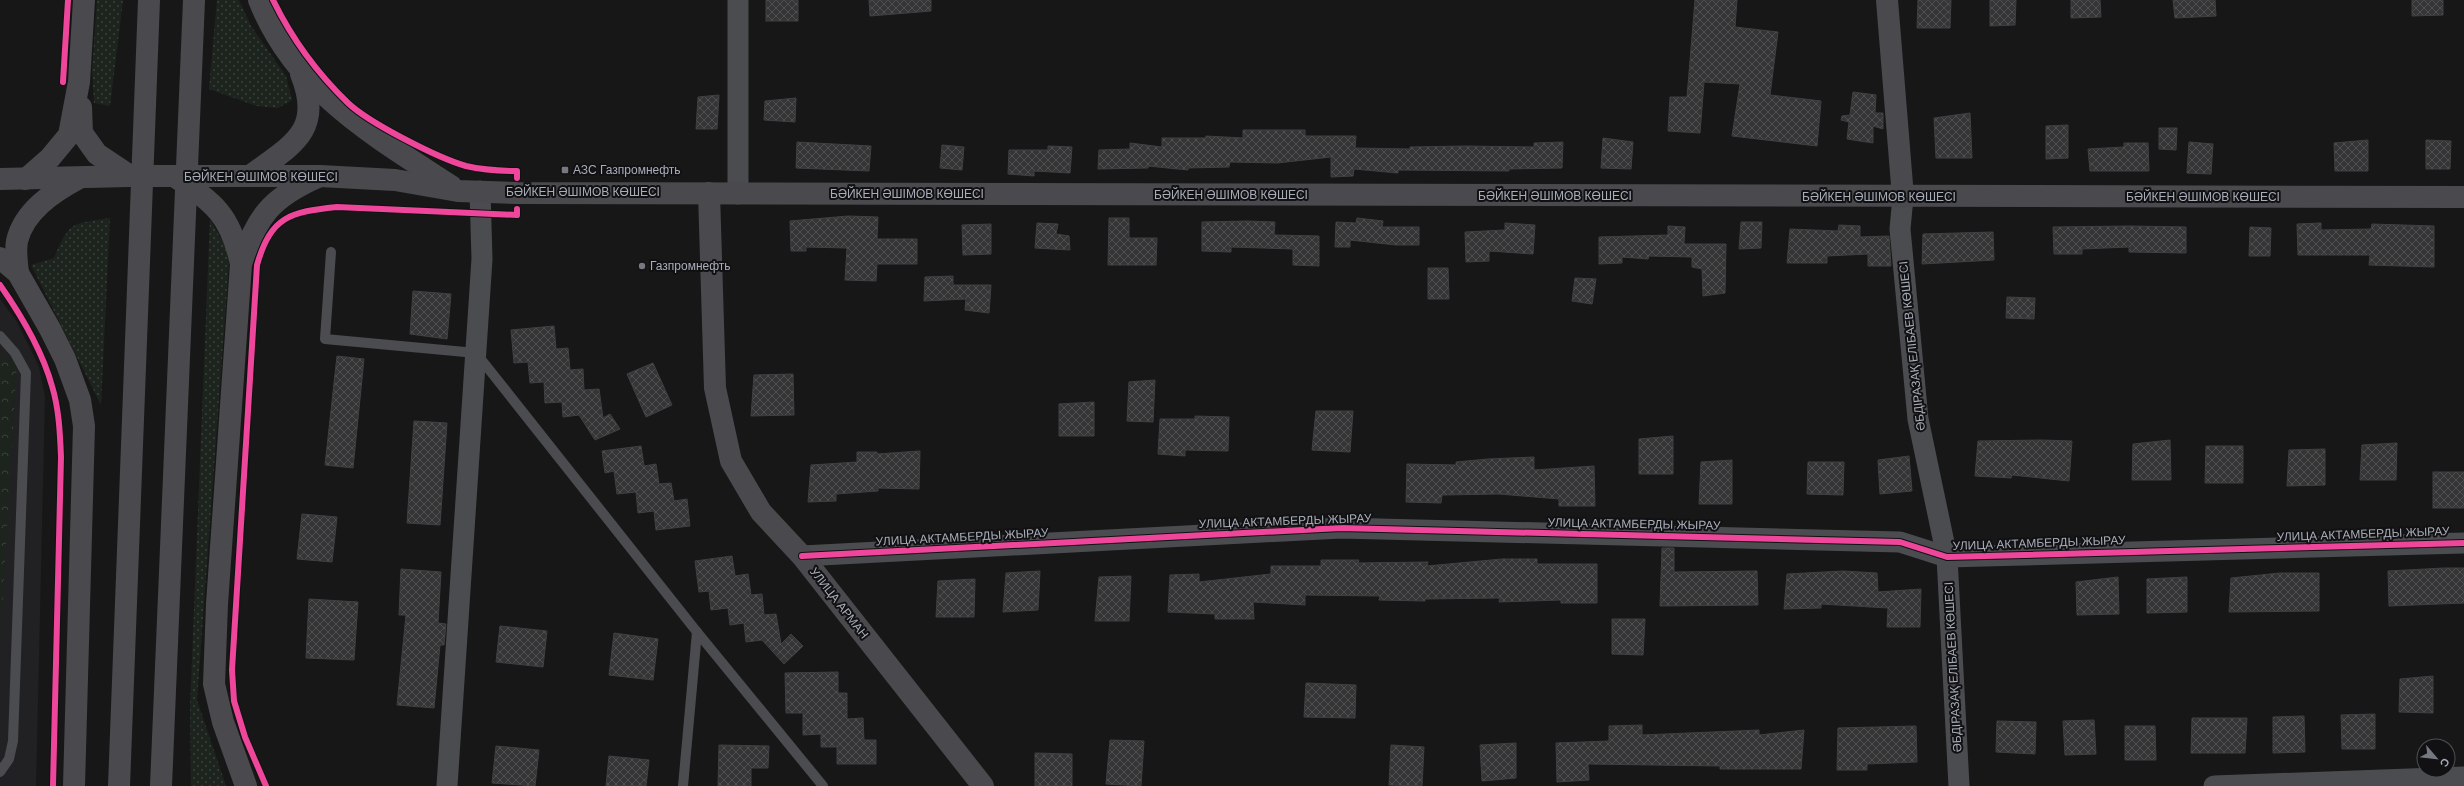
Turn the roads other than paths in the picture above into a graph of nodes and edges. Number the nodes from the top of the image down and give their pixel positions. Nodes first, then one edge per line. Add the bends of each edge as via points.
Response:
1 (84, 0) edge
2 (149, 0) edge
3 (194, 0) edge
4 (259, 0) edge
5 (738, 0) edge
6 (1887, 0) edge
7 (298, 67) junction
8 (79, 82) junction
9 (130, 176) junction
10 (174, 176) junction
11 (250, 176) junction
12 (320, 176) junction
13 (79, 178) junction
14 (0, 179) edge
15 (26, 179) junction
16 (458, 191) junction
17 (480, 192) junction
18 (709, 193) junction
19 (738, 194) junction
20 (1903, 197) junction
21 (2464, 197) edge
22 (331, 252) dead end
23 (0, 258) edge
24 (241, 264) junction
25 (18, 273) junction
26 (0, 336) edge
27 (476, 353) junction
28 (2464, 543) edge
29 (802, 556) junction
30 (1947, 557) junction
31 (697, 632) junction
32 (0, 772) edge
33 (2464, 777) edge
34 (74, 786) edge
35 (119, 786) edge
36 (162, 786) edge
37 (246, 786) edge
38 (447, 786) edge
39 (683, 786) edge
40 (823, 786) edge
41 (983, 786) edge
42 (1959, 786) edge
43 (2214, 786) edge

1 - 8 main road
2 - 35 main road, bridge
3 - 36 main road, bridge
4 - 7 main road via 265,15
5 - 19 street
6 - 20 main road, ӘБДІРАЗАҚ ЕЛІБАЕВ КӨШЕСІ
7 - 11 main road via 308,93 310,108 307,121 290,147
7 - 16 main road via 350,120
8 - 9 main road via 82,133 97,154
8 - 15 main road via 69,136 50,158
9 - 10 main road, БӘЙКЕН ӘШІМОВ КӨШЕСІ
9 - 13 main road, БӘЙКЕН ӘШІМОВ КӨШЕСІ
10 - 11 main road, БӘЙКЕН ӘШІМОВ КӨШЕСІ
10 - 24 main road via 202,195 225,218 235,236
11 - 12 main road, БӘЙКЕН ӘШІМОВ КӨШЕСІ
12 - 16 main road, БӘЙКЕН ӘШІМОВ КӨШЕСІ via 395,180
12 - 24 main road via 300,185 261,217
13 - 15 main road, БӘЙКЕН ӘШІМОВ КӨШЕСІ
13 - 25 main road via 56,191 36,208 21,228 17,243
14 - 15 main road, БӘЙКЕН ӘШІМОВ КӨШЕСІ
16 - 17 main road, БӘЙКЕН ӘШІМОВ КӨШЕСІ
17 - 18 main road, БӘЙКЕН ӘШІМОВ КӨШЕСІ
17 - 27 street via 482,258
18 - 19 main road, БӘЙКЕН ӘШІМОВ КӨШЕСІ
18 - 29 main road, УЛИЦА АРМАН via 714,388 731,461 761,512
19 - 20 main road, БӘЙКЕН ӘШІМОВ КӨШЕСІ
20 - 21 main road, БӘЙКЕН ӘШІМОВ КӨШЕСІ
20 - 30 street, ӘБДІРАЗАҚ ЕЛІБАЕВ КӨШЕСІ via 1900,229 1918,419
22 - 27 lane via 325,339
23 - 25 main road
24 - 37 main road via 217,604 214,684 223,722
25 - 34 main road via 65,359 80,400 84,426
26 - 32 lane via 15,352 26,373 13,741 9,759
27 - 31 lane
27 - 38 street
28 - 30 street, УЛИЦА АКТАМБЕРДЫ ЖЫРАУ
29 - 30 street, УЛИЦА АКТАМБЕРДЫ ЖЫРАУ via 1341,528 1900,542
29 - 41 main road, УЛИЦА АРМАН
30 - 42 street, ӘБДІРАЗАҚ ЕЛІБАЕВ КӨШЕСІ
31 - 39 lane
31 - 40 lane
33 - 43 street

